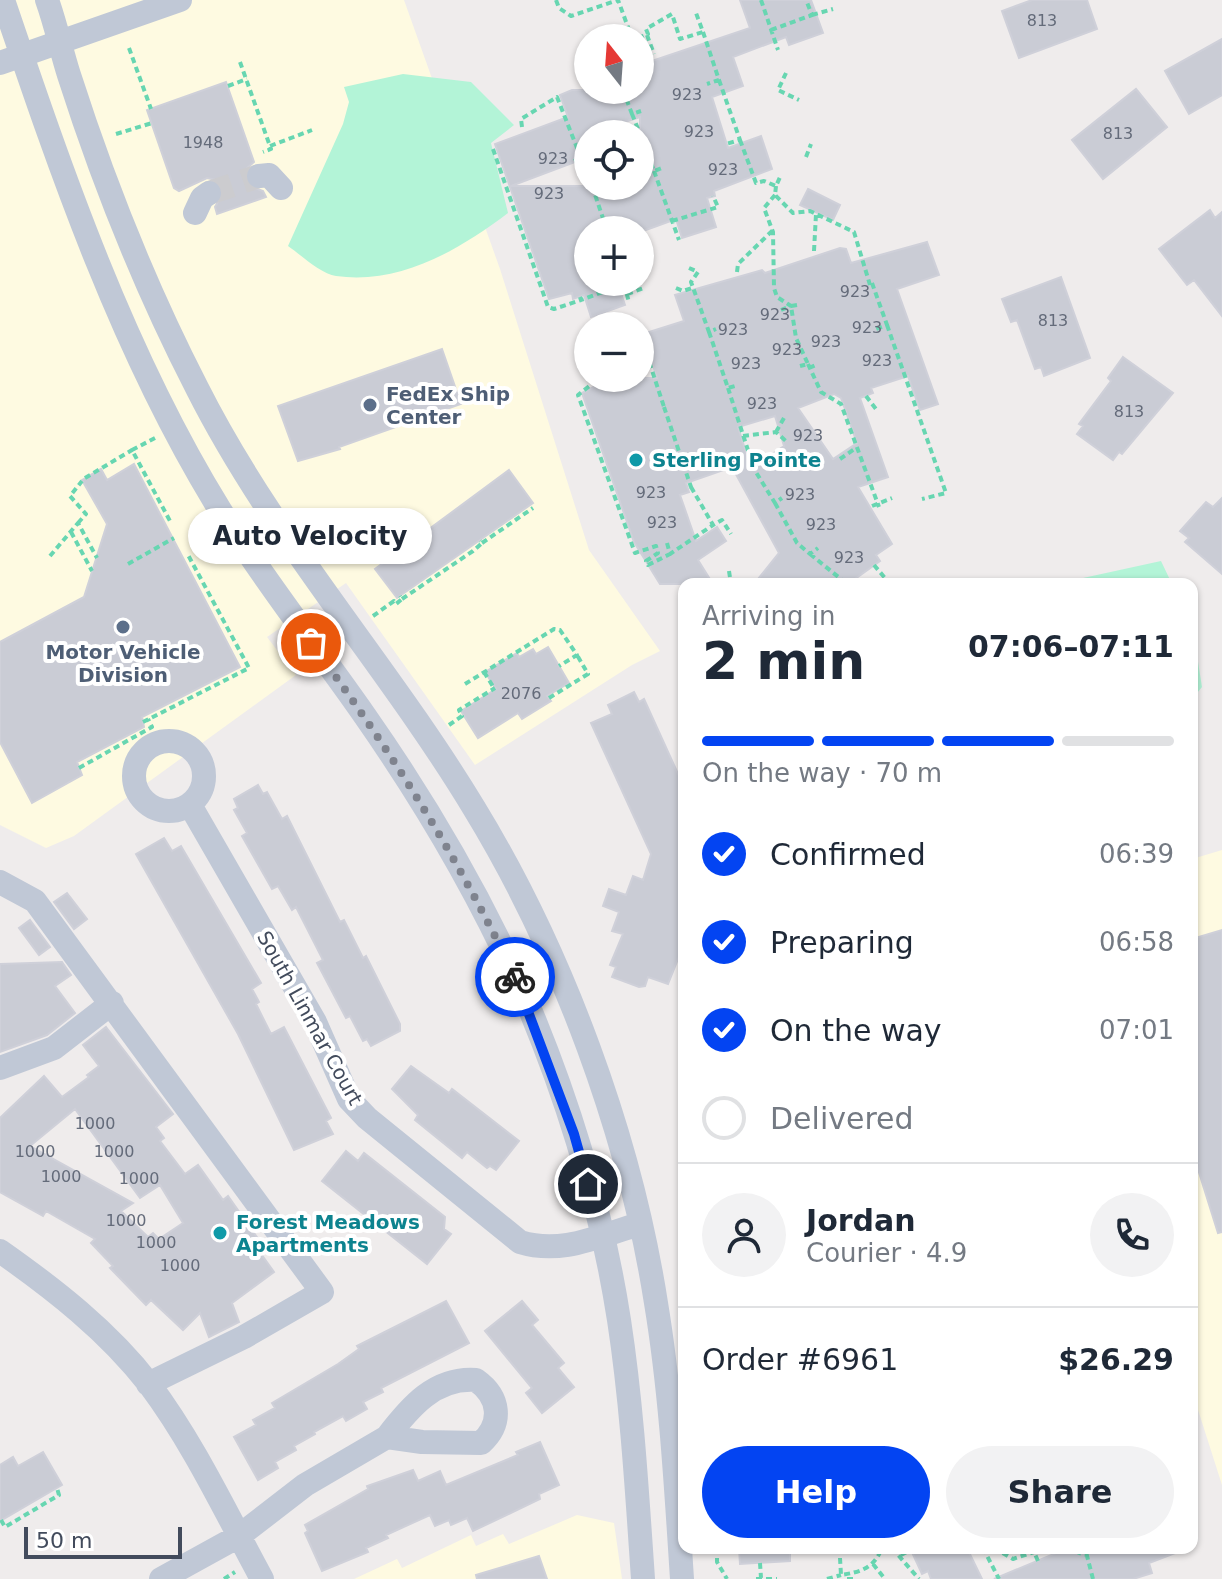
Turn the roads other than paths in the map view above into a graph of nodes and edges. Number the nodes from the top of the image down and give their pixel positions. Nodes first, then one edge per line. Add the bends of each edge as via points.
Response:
1 (3, 0) edge
2 (47, 0) edge
3 (180, 0) edge
4 (60, 43) junction
5 (11, 60) edge
6 (190, 805) dead end
7 (0, 882) edge
8 (112, 1003) junction
9 (0, 1068) edge
10 (640, 1224) junction
11 (602, 1235) junction
12 (0, 1251) edge
13 (148, 1384) junction
14 (387, 1437) dead end
15 (678, 1528) edge
16 (239, 1536) junction
17 (680, 1554) edge
18 (161, 1579) edge
19 (262, 1579) edge
20 (643, 1579) edge
21 (682, 1579) edge

1 - 5 street
2 - 4 street
3 - 4 street
4 - 5 street
4 - 10 street via 110,188 198,391 280,531 439,754 522,898 595,1072
5 - 11 street via 146,373 192,461 249,554 408,780 484,912 547,1057
6 - 11 street, South Linmar Court via 315,1022 349,1099 367,1118 520,1242 544,1249
7 - 8 street via 35,901
8 - 9 street via 54,1048
8 - 13 street via 322,1292
10 - 11 street, South Linmar Court
10 - 15 street via 666,1374
11 - 20 street via 628,1379
12 - 13 street via 76,1307
13 - 16 street via 188,1443
14 - 16 street via 305,1485
16 - 18 street
16 - 19 street
17 - 21 street

